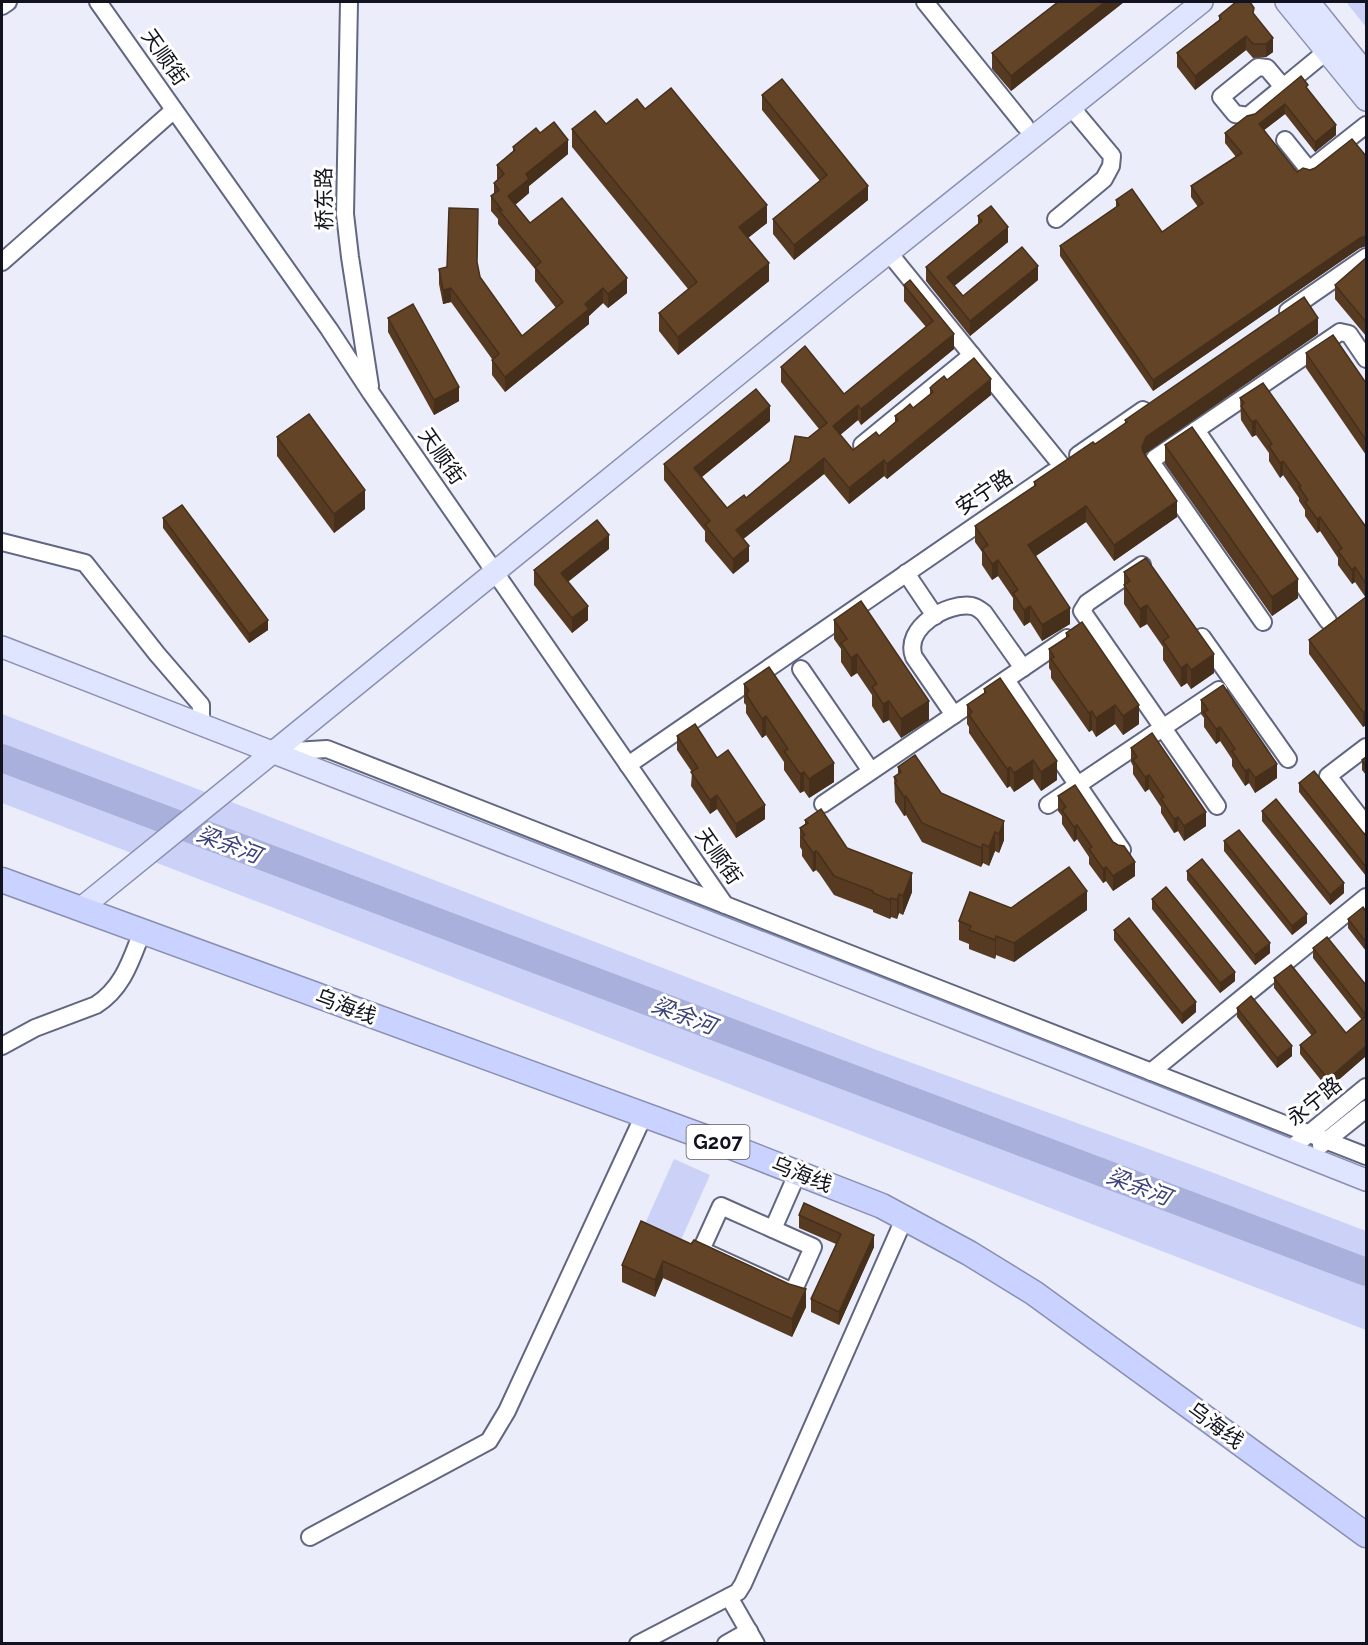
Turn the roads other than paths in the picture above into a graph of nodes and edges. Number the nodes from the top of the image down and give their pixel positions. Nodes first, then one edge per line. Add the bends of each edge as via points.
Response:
1 (8, 2) edge
2 (98, 2) edge
3 (350, 2) edge
4 (925, 2) edge
5 (1181, 2) edge
6 (1202, 2) edge
7 (1286, 2) edge
8 (1309, 2) edge
9 (2, 6) edge
10 (1327, 51) junction
11 (1366, 73) edge
12 (1283, 87) edge
13 (1366, 100) edge
14 (1071, 106) junction
15 (174, 110) junction
16 (1366, 125) edge
17 (1025, 126) junction
18 (1285, 140) dead end
19 (1056, 219) dead end
20 (889, 253) junction
21 (1366, 257) edge
22 (2, 262) edge
23 (1278, 317) edge
24 (972, 355) junction
25 (1366, 359) edge
26 (372, 393) junction
27 (1160, 398) edge
28 (1196, 430) junction
29 (862, 445) edge
30 (1062, 466) junction
31 (2, 542) edge
32 (491, 567) junction
33 (1154, 570) edge
34 (906, 573) junction
35 (935, 616) junction
36 (1328, 621) dead end
37 (1090, 622) junction
38 (1263, 622) dead end
39 (1193, 625) edge
40 (2, 647) edge
41 (1023, 668) junction
42 (801, 669) dead end
43 (1006, 680) junction
44 (1232, 681) junction
45 (954, 715) junction
46 (201, 725) junction
47 (1163, 728) junction
48 (1366, 747) edge
49 (266, 750) junction
50 (1288, 759) dead end
51 (628, 765) junction
52 (871, 771) junction
53 (1078, 785) junction
54 (823, 804) dead end
55 (1048, 805) dead end
56 (1217, 806) dead end
57 (1366, 825) edge
58 (1122, 850) edge
59 (2, 880) edge
60 (1366, 897) edge
61 (725, 905) junction
62 (73, 907) junction
63 (142, 932) junction
64 (747, 938) junction
65 (2, 1046) edge
66 (1151, 1072) junction
67 (1366, 1087) edge
68 (1366, 1108) edge
69 (644, 1115) junction
70 (1310, 1133) junction
71 (1327, 1140) junction
72 (1298, 1154) junction
73 (1366, 1156) edge
74 (798, 1172) junction
75 (1366, 1180) edge
76 (905, 1217) junction
77 (772, 1229) junction
78 (1366, 1535) edge
79 (310, 1537) dead end
80 (729, 1597) junction
81 (752, 1637) edge
82 (638, 1644) edge
83 (726, 1644) edge

1 - 9 street
2 - 15 street, 天顺街
3 - 26 street, 桥东路 via 345,214
4 - 17 street
5 - 17 main road
6 - 14 main road
7 - 10 main road
8 - 11 main road
10 - 12 street
10 - 13 main road
14 - 19 street via 1112,156 1111,166 1104,179
14 - 20 main road
15 - 22 street
15 - 26 street, 天顺街
16 - 18 street via 1308,170
17 - 32 main road
20 - 24 street
20 - 32 main road
21 - 23 street
24 - 29 street
24 - 30 street
25 - 28 street via 1348,334 1340,332
26 - 32 street, 天顺街
27 - 30 street, 安宁路
28 - 36 street
28 - 38 street via 1152,463
30 - 34 street, 安宁路
31 - 46 street via 85,563 201,705
32 - 49 main road
32 - 51 street, 天顺街
33 - 37 street via 1148,561 1087,603 1082,611
34 - 35 street
34 - 51 street, 安宁路
35 - 41 street via 946,609 976,607
35 - 45 street via 914,637 912,653
37 - 41 street
37 - 47 street
39 - 44 street
40 - 46 main road
41 - 43 street
42 - 52 street
43 - 45 street
43 - 53 street
44 - 47 street
44 - 50 street
45 - 52 street
46 - 49 main road
47 - 53 street
47 - 56 street
48 - 57 street via 1328,776
49 - 61 street via 327,749
49 - 62 main road
49 - 64 main road
51 - 61 street, 天顺街
52 - 54 street
53 - 55 street
53 - 58 street
59 - 62 highway, 乌海线 / G207
60 - 66 street
61 - 64 street, 天顺街
61 - 66 street
62 - 63 highway, 乌海线 / G207
63 - 65 street via 120,984 104,1000 34,1028
63 - 69 highway, 乌海线 / G207
64 - 72 main road
66 - 70 street
67 - 70 street, 永宁路
68 - 71 street, 永宁路
69 - 74 highway, 乌海线 / G207
69 - 79 street via 507,1411 489,1441
70 - 71 street
70 - 72 street, 永宁路
71 - 72 street, 永宁路
71 - 73 street
72 - 75 main road
74 - 76 highway, 乌海线 / G207
74 - 77 street
76 - 78 highway, 乌海线 / G207 via 1034,1293
76 - 80 street via 743,1584
77 - 77 street via 813,1247 793,1292 701,1251 721,1206
80 - 81 street
80 - 82 street
81 - 83 street

